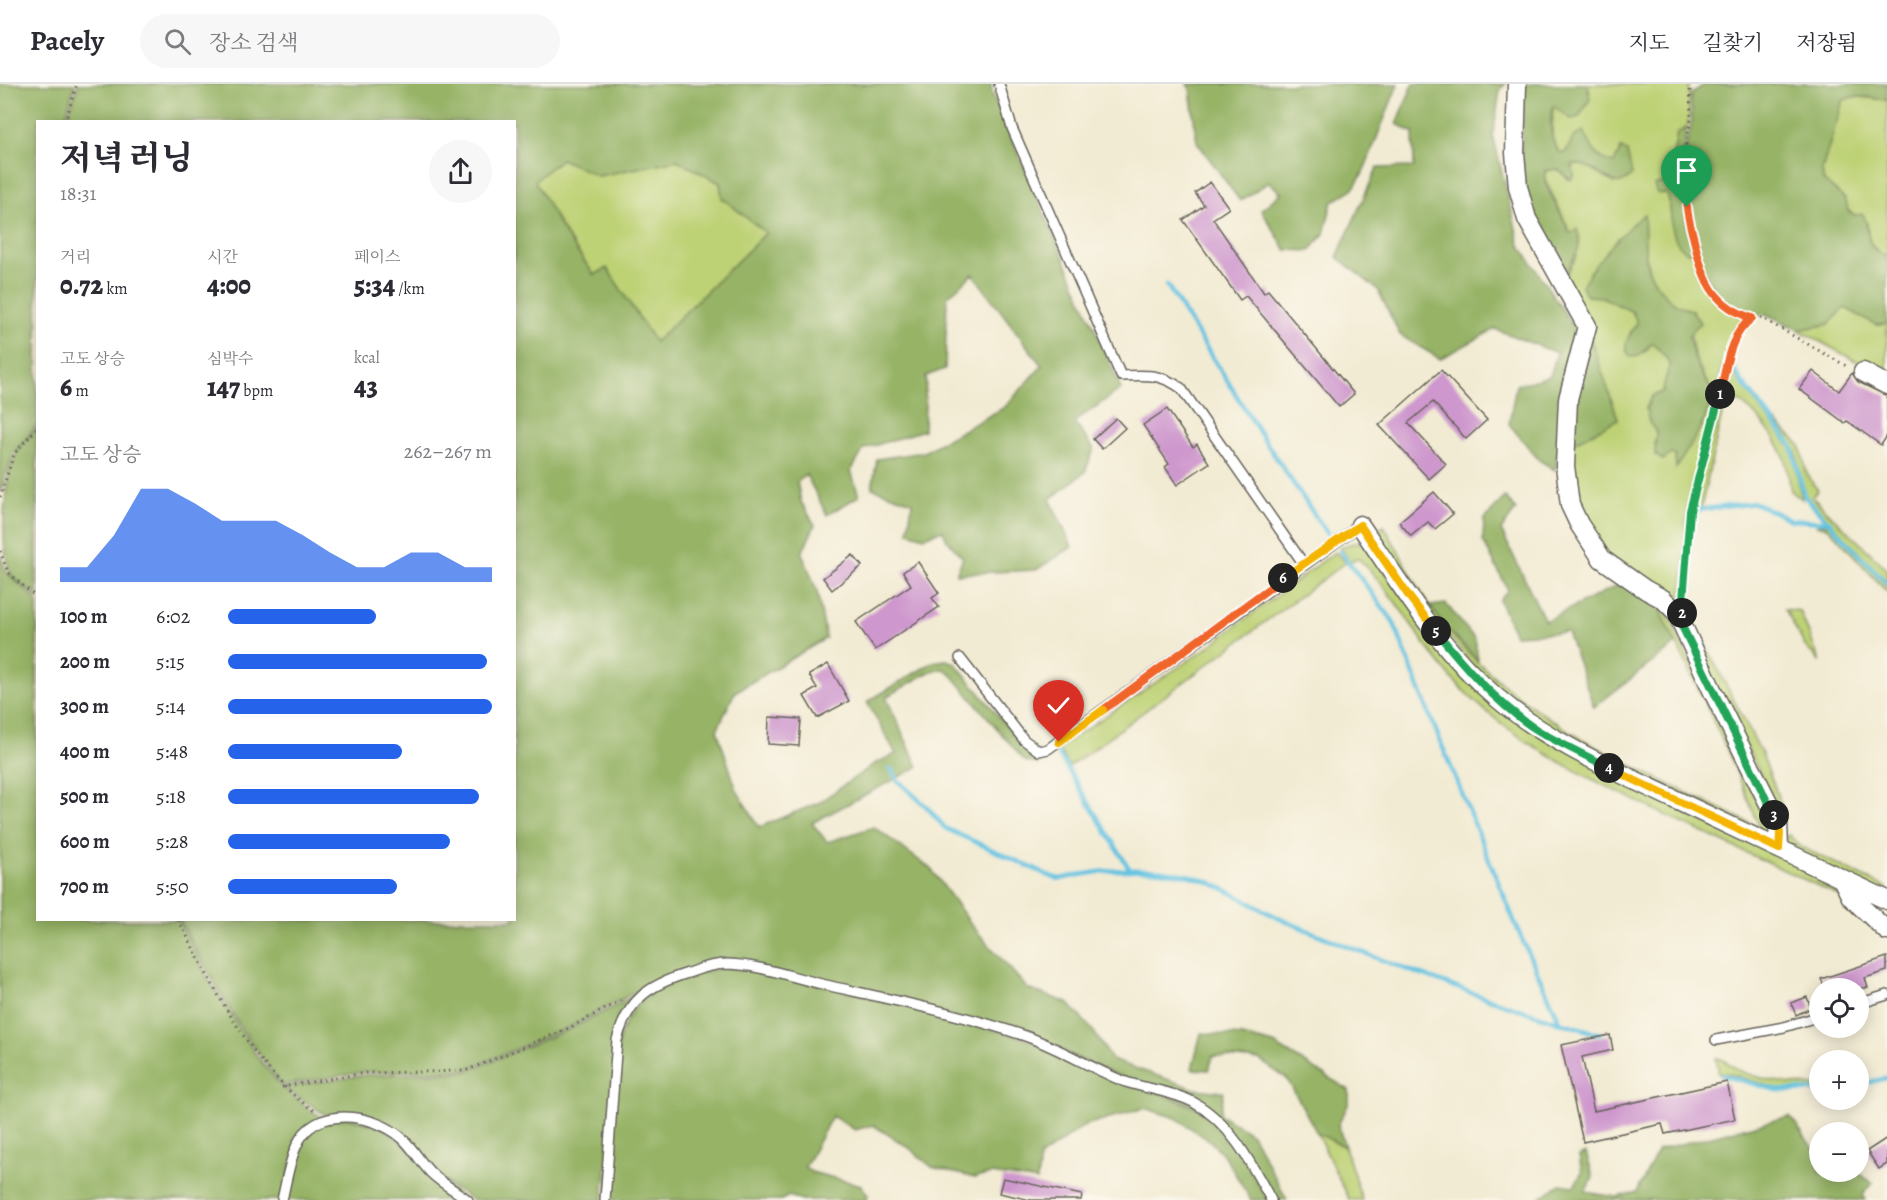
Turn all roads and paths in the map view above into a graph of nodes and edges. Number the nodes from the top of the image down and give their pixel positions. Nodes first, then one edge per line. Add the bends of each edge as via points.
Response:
1 (77, 84) edge
2 (999, 84) edge
3 (1516, 84) edge
4 (1690, 84) edge
5 (66, 120) edge
6 (1752, 318) junction
7 (1863, 372) joint
8 (1887, 385) edge
9 (36, 429) edge
10 (0, 497) edge
11 (1360, 525) joint
12 (0, 551) edge
13 (1303, 564) junction
14 (36, 597) edge
15 (1680, 622) junction
16 (960, 658) dead end
17 (1779, 849) junction
18 (1842, 879) junction
19 (1887, 900) edge
20 (180, 921) edge
21 (1887, 932) edge
22 (1887, 995) edge
23 (630, 996) dead end
24 (1869, 1001) edge
25 (1809, 1019) edge
26 (1716, 1040) dead end
27 (282, 1086) junction
28 (326, 1118) junction
29 (282, 1200) edge
30 (468, 1200) edge
31 (605, 1200) edge
32 (1271, 1200) edge

1 - 5 path
2 - 13 lane via 1012,128 1121,376 1165,377 1181,388
3 - 15 street via 1515,153 1518,187 1527,219 1587,326 1568,399 1565,466 1570,505 1602,559 1672,606
4 - 6 path via 1691,120 1684,153 1688,219 1698,264 1717,297 1737,313
6 - 7 path via 1760,317 1839,363
6 - 15 path via 1737,333 1728,354 1690,511
7 - 8 street
9 - 10 path via 14,454
11 - 13 lane
11 - 17 street via 1410,598 1466,668 1532,726 1621,774
12 - 14 path via 8,572
13 - 16 lane via 1048,749 1039,751 1024,740
15 - 17 street via 1778,822
17 - 18 street
18 - 19 street
18 - 21 street via 1851,897
20 - 27 path via 210,980
22 - 24 lane
23 - 27 path via 569,1028 465,1071 365,1073
25 - 26 lane
27 - 28 path
28 - 29 lane via 308,1128 296,1145
28 - 30 lane via 350,1117 386,1126 402,1138 431,1173
31 - 32 lane via 616,1040 622,1020 641,995 654,986 727,964 885,998 1028,1037 1123,1081 1192,1102 1233,1136

